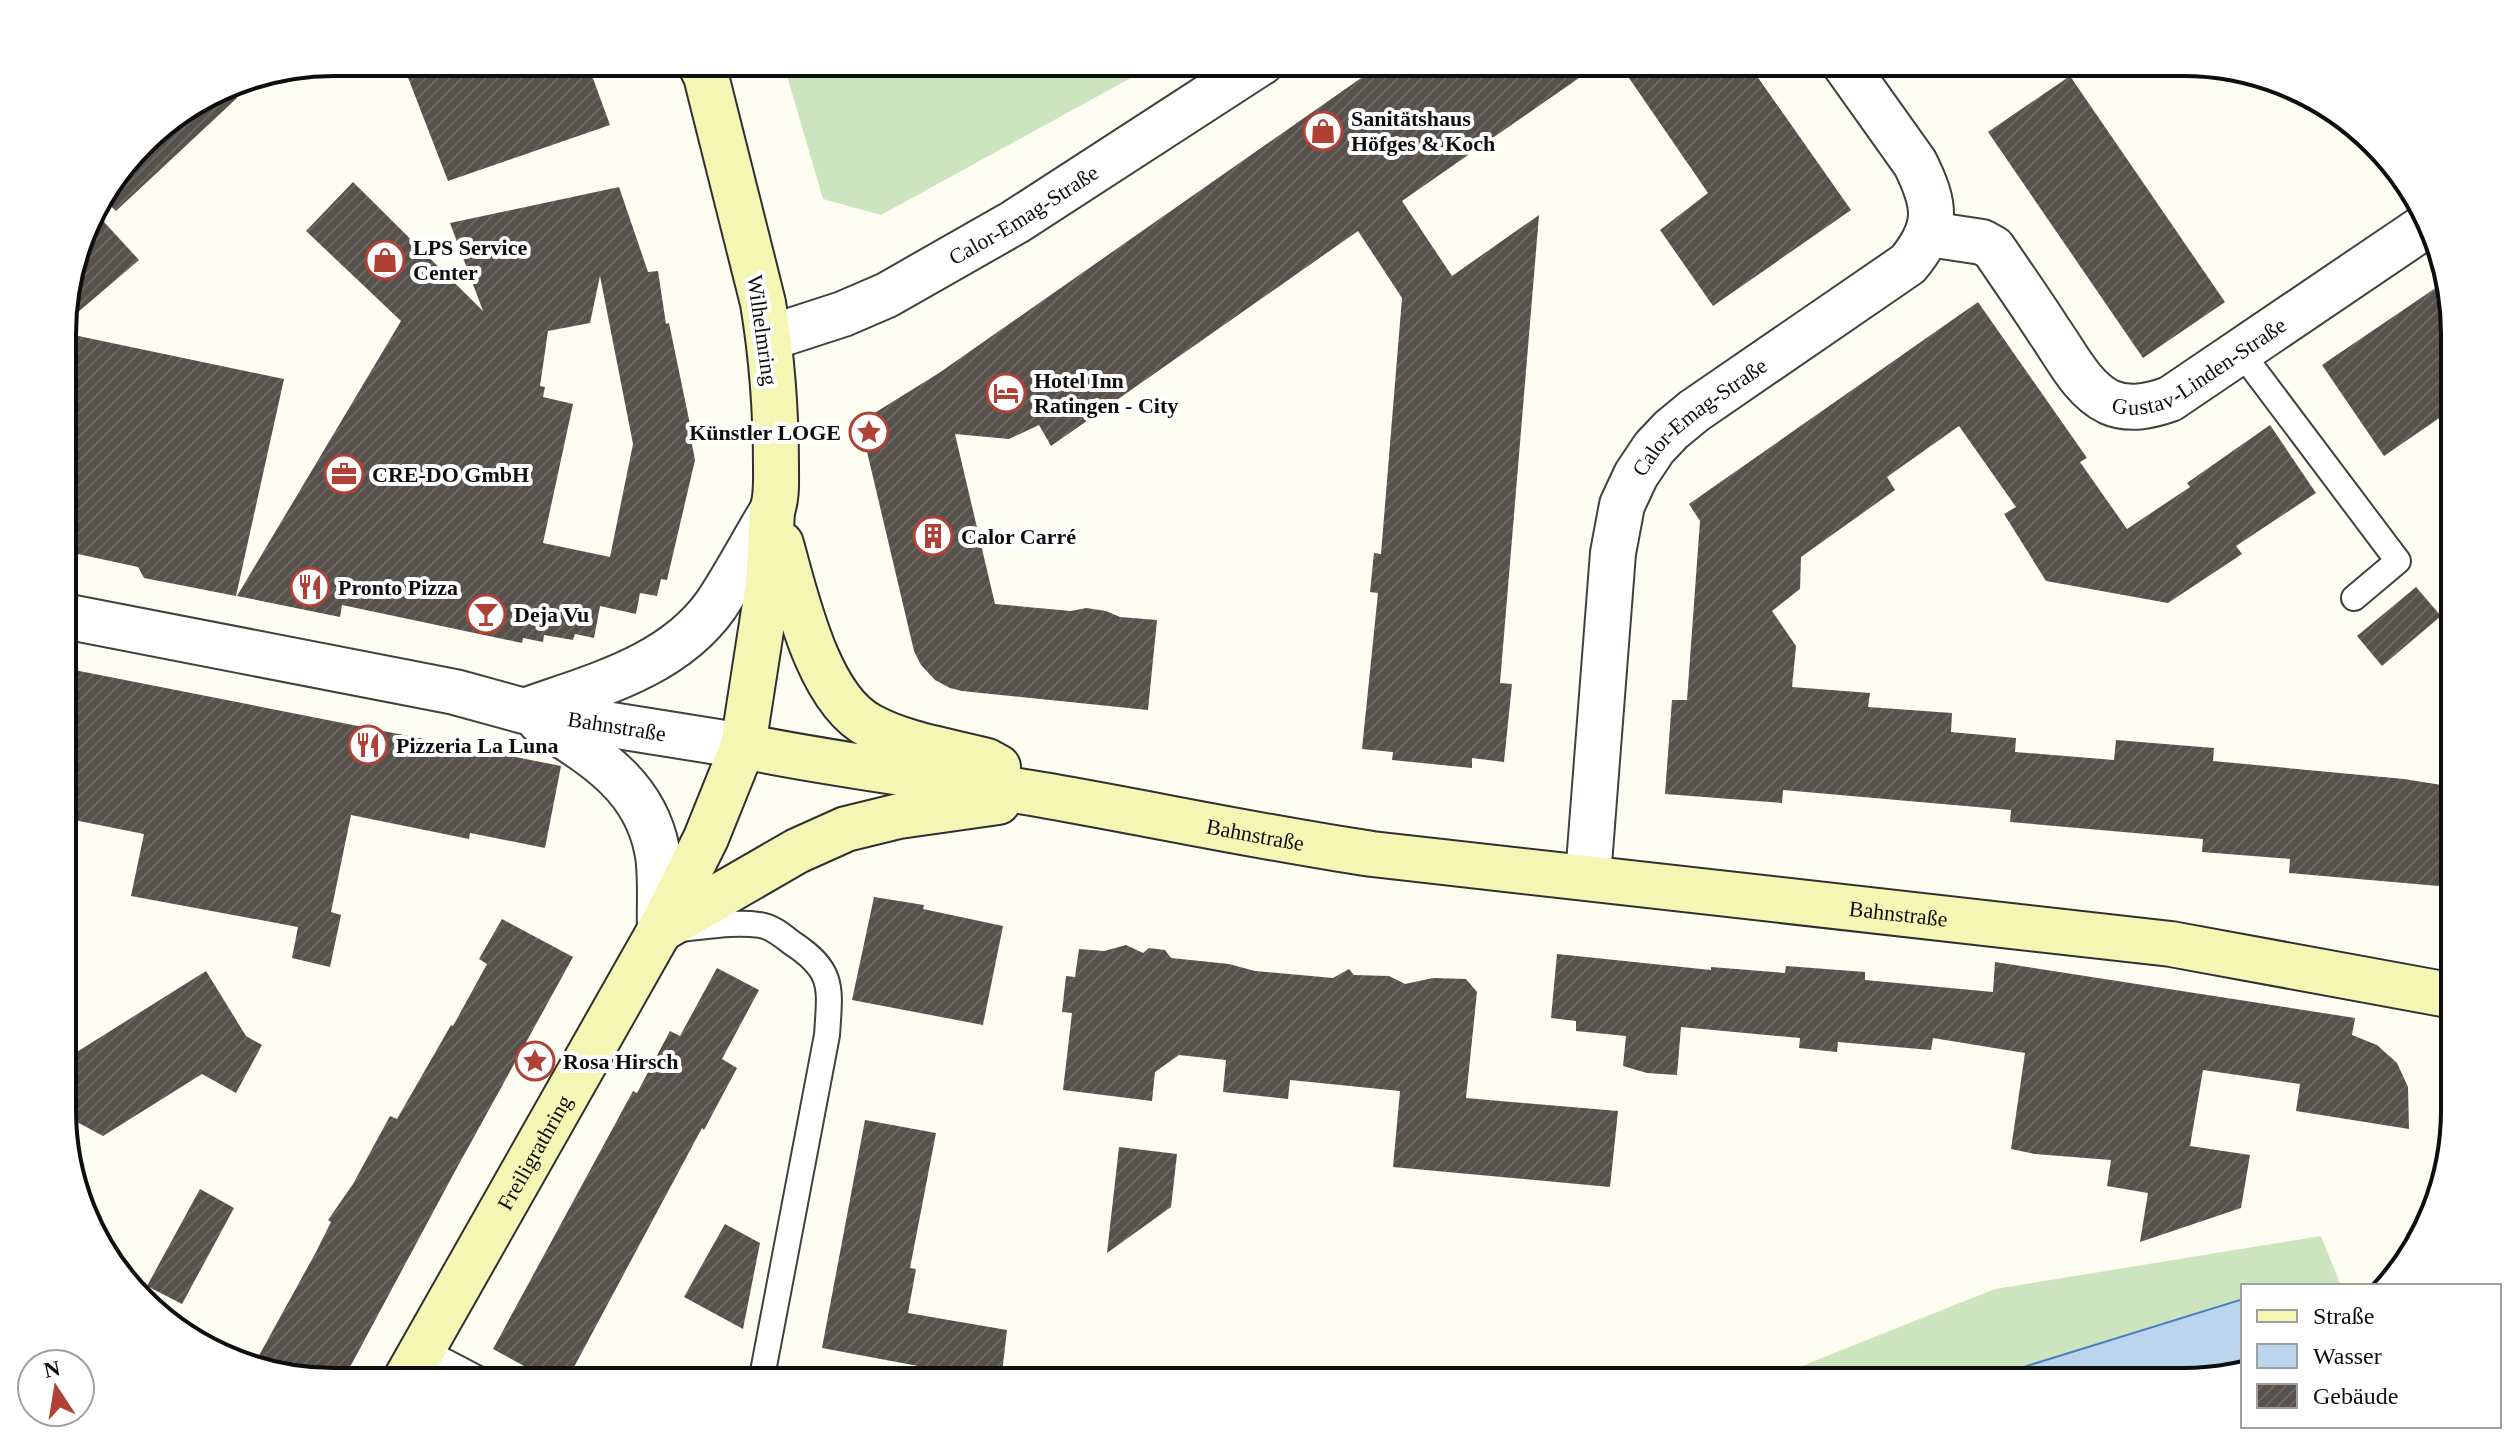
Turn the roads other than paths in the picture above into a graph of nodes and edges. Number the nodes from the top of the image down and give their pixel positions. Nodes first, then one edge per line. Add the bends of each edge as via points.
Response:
1 (706, 76) edge
2 (1240, 76) edge
3 (1853, 76) edge
4 (2418, 231) edge
5 (1929, 234) junction
6 (769, 338) junction
7 (2240, 351) junction
8 (772, 511) junction
9 (2354, 598) dead end
10 (76, 618) edge
11 (524, 711) junction
12 (743, 746) junction
13 (1048, 795) junction
14 (1588, 877) junction
15 (660, 930) junction
16 (2440, 993) edge
17 (413, 1365) edge
18 (764, 1368) edge

1 - 6 main road, Wilhelmring
2 - 6 street, Calor-Emag-Straße via 1015,222 887,295
3 - 5 street via 1924,179 1931,199
4 - 7 street, Gustav-Linden-Straße
5 - 7 street, Gustav-Linden-Straße via 1993,248 2085,383 2108,401 2137,407 2170,399
5 - 14 street, Calor-Emag-Straße via 1908,264 1682,420 1636,475 1622,505 1613,553
6 - 8 main road, Wilhelmring via 776,450
7 - 9 lane via 2398,561
8 - 11 street via 714,607 678,645 625,675
8 - 12 main road, Wilhelmring via 768,585
8 - 13 main road via 800,614 845,708 869,726 987,761
10 - 11 street, Bahnstraße via 455,692
11 - 12 street, Bahnstraße
11 - 15 street via 625,783 657,850
12 - 13 main road, Bahnstraße
12 - 15 main road, Freiligrathring via 706,838
13 - 14 main road, Bahnstraße via 1305,844
13 - 15 main road via 899,816 846,829 797,851
14 - 16 main road, Bahnstraße via 2171,944
15 - 17 main road, Freiligrathring
15 - 18 lane via 764,925 813,956 830,994 827,1035

